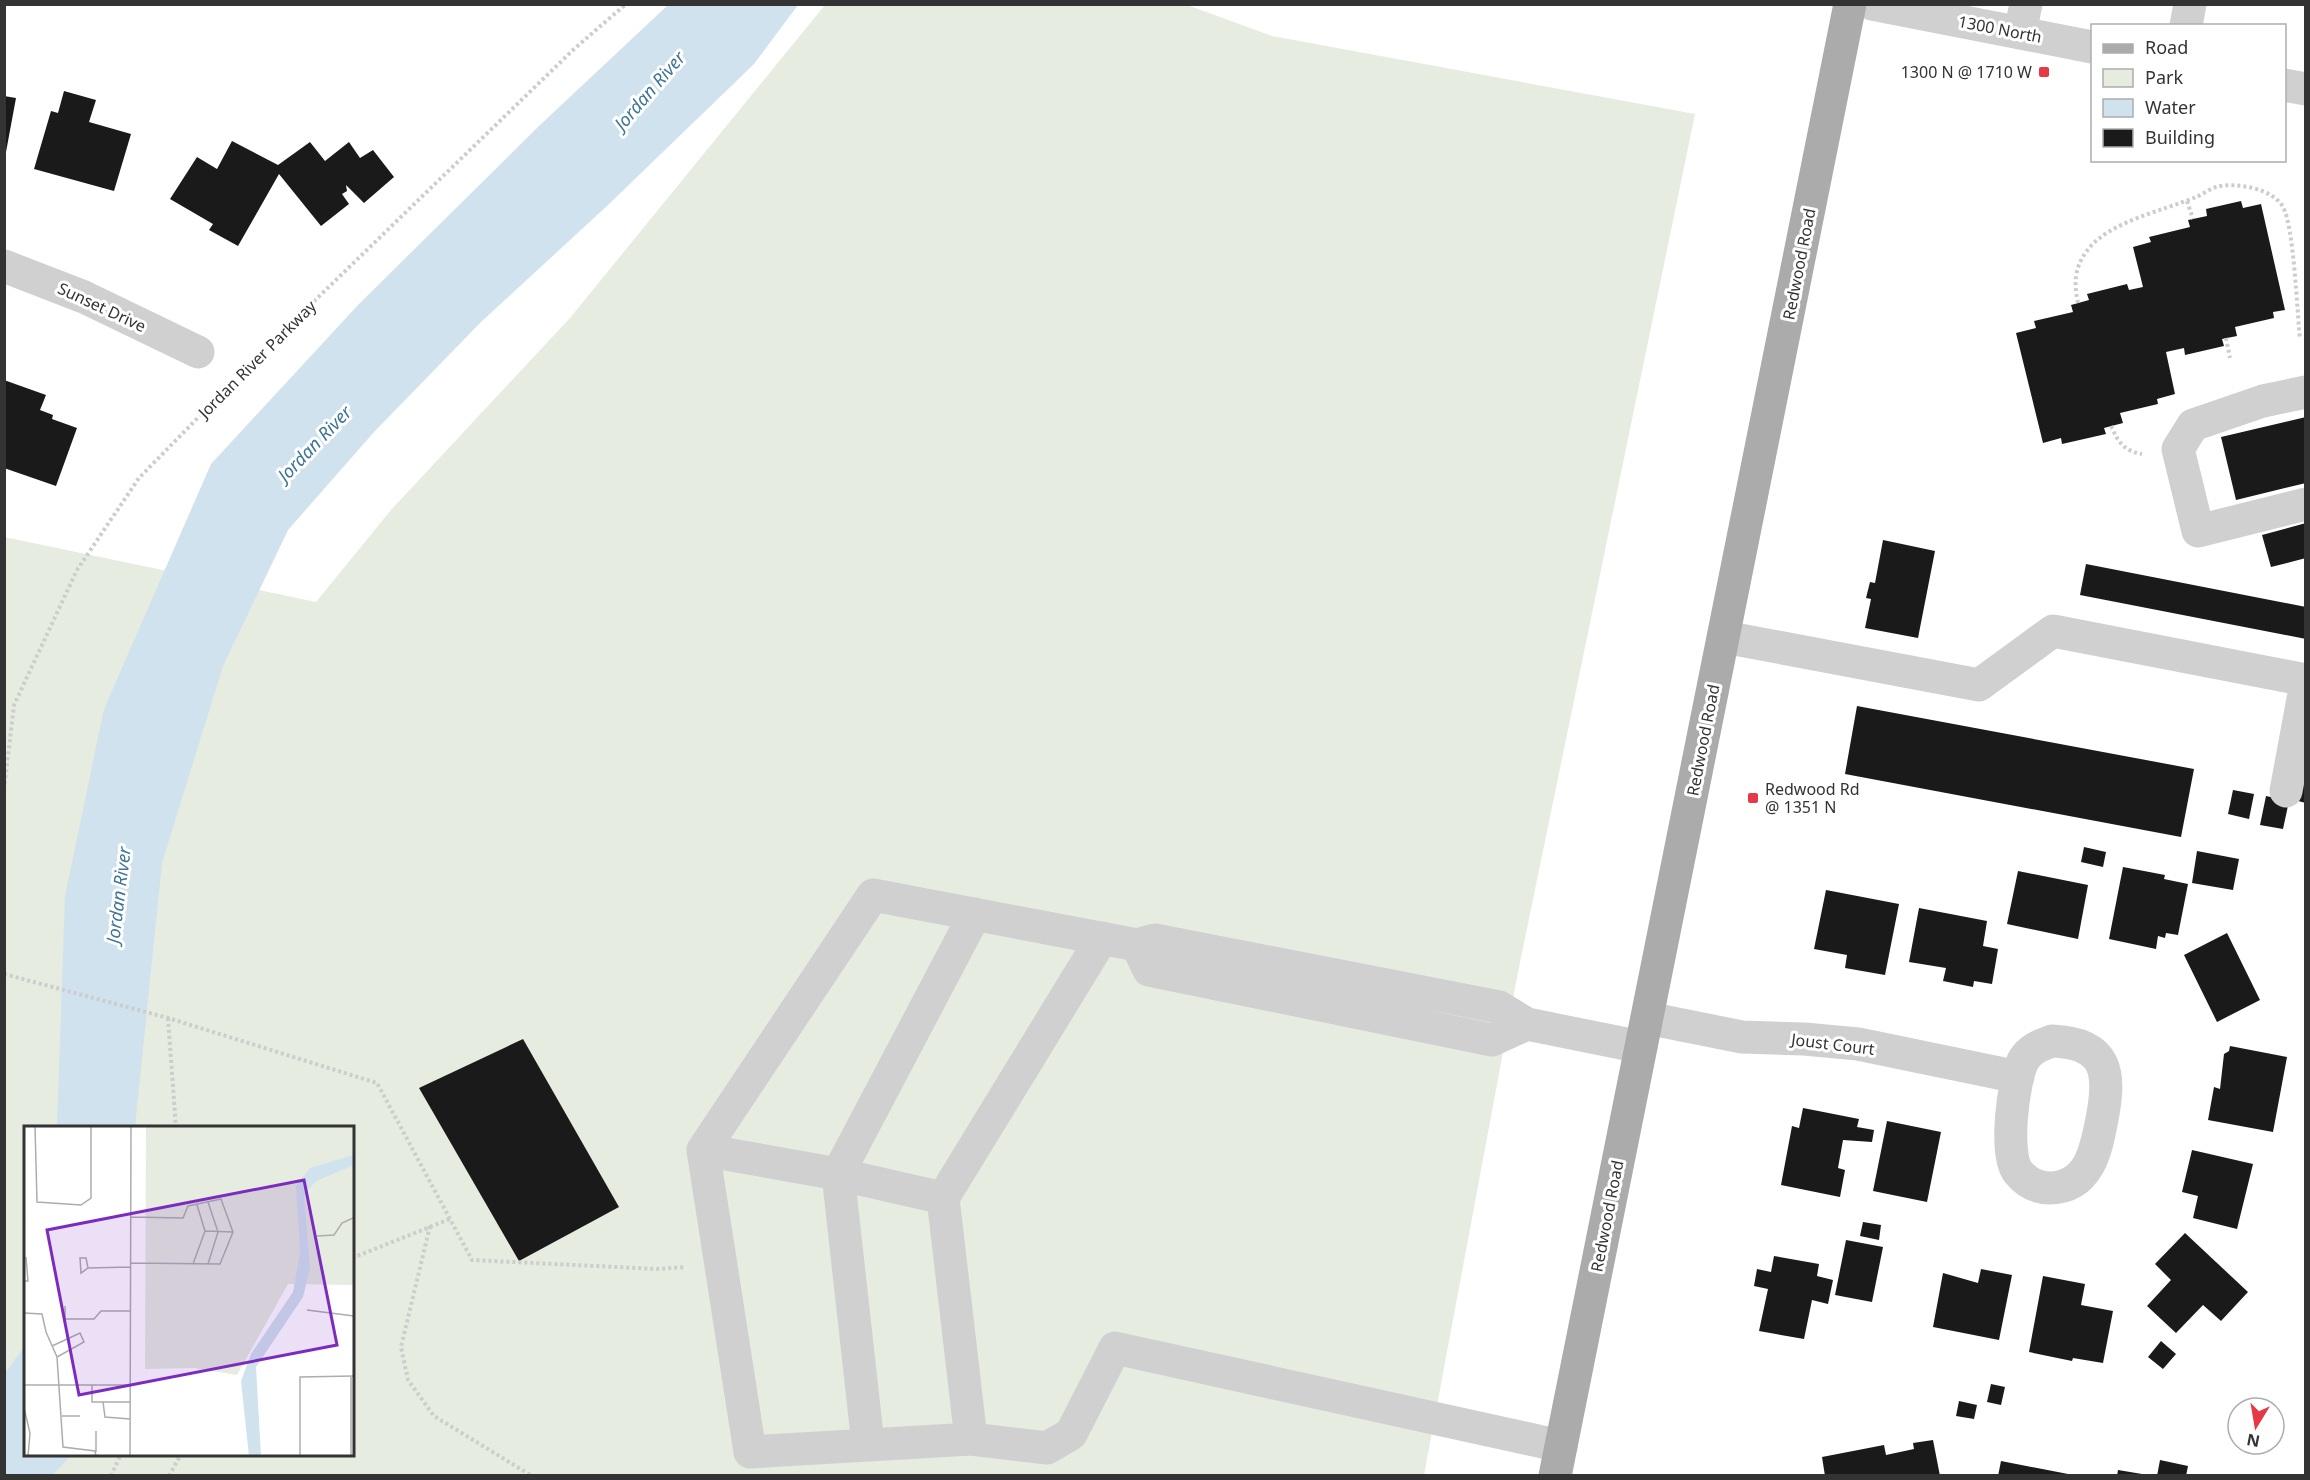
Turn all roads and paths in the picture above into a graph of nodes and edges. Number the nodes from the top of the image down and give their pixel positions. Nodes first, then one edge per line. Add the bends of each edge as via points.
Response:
1 (626, 4) edge
2 (1850, 4) edge
3 (1872, 4) edge
4 (2190, 4) edge
5 (2023, 19) edge
6 (2186, 24) edge
7 (2091, 47) edge
8 (2286, 85) edge
9 (2306, 89) edge
10 (2187, 201) junction
11 (2193, 219) dead end
12 (4, 266) edge
13 (2078, 303) dead end
14 (2226, 338) dead end
15 (2300, 339) dead end
16 (198, 352) dead end
17 (2230, 358) dead end
18 (2306, 392) edge
19 (2111, 426) dead end
20 (2150, 454) dead end
21 (2306, 504) edge
22 (1724, 637) junction
23 (2306, 682) edge
24 (4, 790) edge
25 (2286, 791) dead end
26 (975, 914) junction
27 (1102, 938) junction
28 (4, 974) edge
29 (168, 1018) junction
30 (1644, 1032) junction
31 (2018, 1077) dead end
32 (176, 1126) edge
33 (703, 1150) junction
34 (838, 1174) junction
35 (943, 1198) junction
36 (450, 1219) junction
37 (430, 1226) junction
38 (354, 1257) edge
39 (721, 1264) junction
40 (971, 1439) junction
41 (868, 1444) junction
42 (121, 1456) edge
43 (180, 1456) edge
44 (1558, 1461) edge
45 (111, 1476) edge
46 (169, 1476) edge
47 (532, 1476) edge

1 - 24 path, Jordan River Parkway via 574,49 270,344 139,478 77,570 14,705
2 - 22 main road, Redwood Road
3 - 5 street, 1300 North
4 - 6 street
5 - 7 street, 1300 North
8 - 9 street
10 - 11 path
10 - 13 path via 2164,207 2107,234 2087,251 2076,272
10 - 15 path via 2216,187 2242,186 2268,193 2283,207
12 - 16 street, Sunset Drive via 84,297
14 - 17 path
18 - 21 street via 2263,401 2193,425 2178,448 2198,531
19 - 20 path via 2119,443 2131,452
22 - 23 street via 1979,685 2053,631
22 - 30 main road, Redwood Road
23 - 25 street
26 - 27 street, Joust Court
26 - 33 street, Joust Court via 873,895
26 - 34 street
27 - 30 street, Joust Court via 1137,945 1155,940 1499,1007 1527,1024
27 - 35 street
28 - 29 path
29 - 32 path
29 - 36 path via 377,1083
30 - 31 street, Joust Court via 1858,1044
30 - 44 main road, Redwood Road
33 - 34 street
33 - 39 street
34 - 35 street
34 - 41 street
35 - 40 street
36 - 37 path
36 - 39 path via 472,1260 657,1269
37 - 38 path
37 - 47 path via 401,1347 408,1380 434,1416
39 - 41 street via 750,1452
40 - 41 street
40 - 44 street via 1047,1448 1071,1434 1115,1348
42 - 45 path
43 - 46 path

